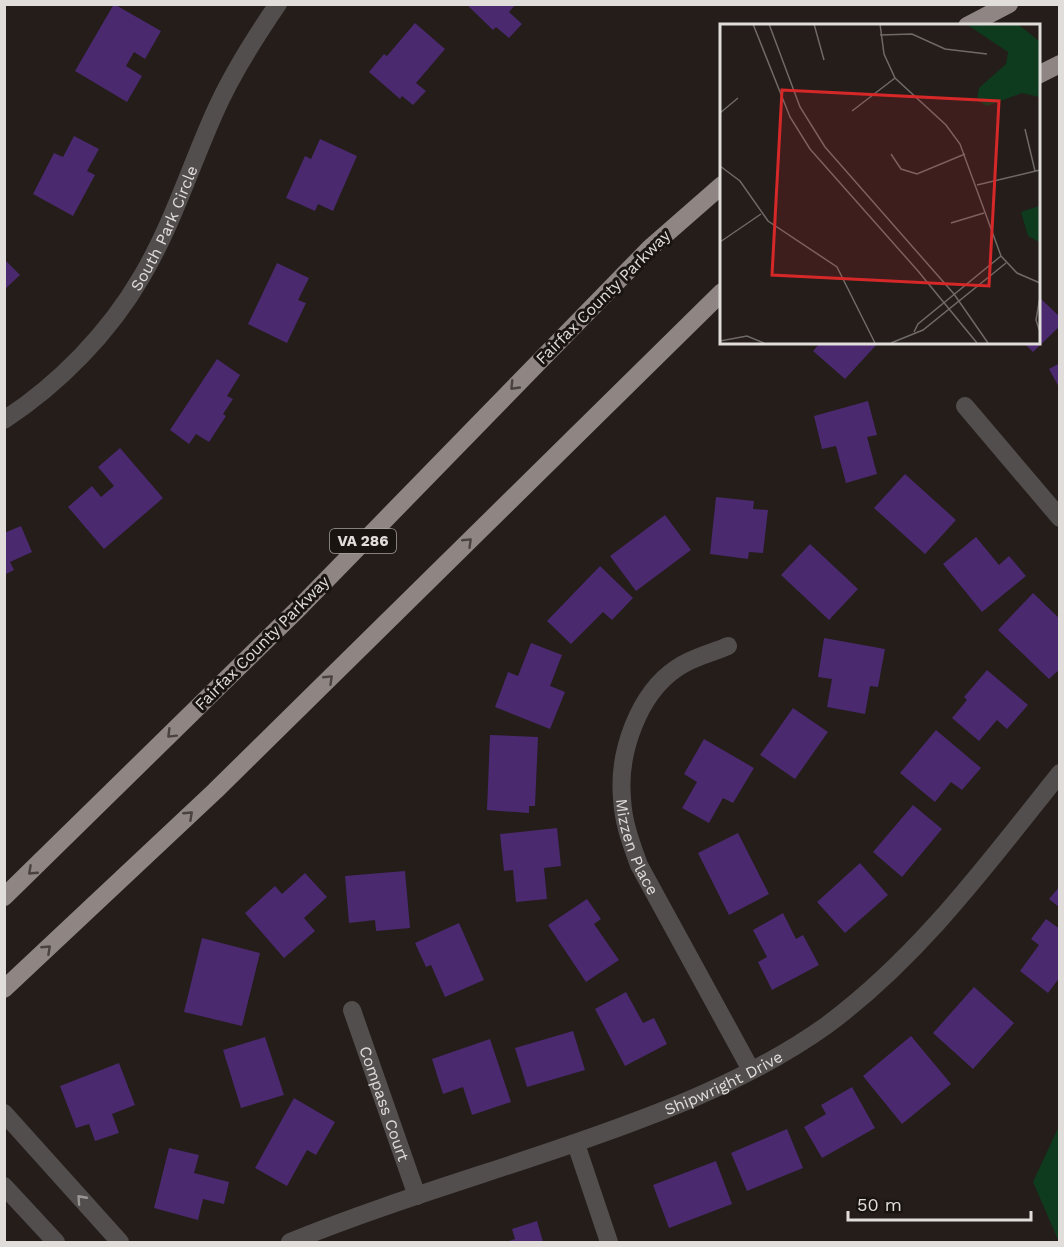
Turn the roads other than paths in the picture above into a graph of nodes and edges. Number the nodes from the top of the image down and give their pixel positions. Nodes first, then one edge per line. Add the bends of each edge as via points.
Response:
1 (278, 4) edge
2 (1009, 4) edge
3 (972, 24) edge
4 (1059, 64) edge
5 (1040, 74) edge
6 (720, 187) edge
7 (720, 294) edge
8 (965, 406) dead end
9 (4, 420) edge
10 (1059, 518) edge
11 (728, 646) dead end
12 (1059, 773) edge
13 (4, 897) edge
14 (4, 989) edge
15 (352, 1010) dead end
16 (751, 1070) junction
17 (4, 1113) edge
18 (576, 1144) junction
19 (4, 1186) edge
20 (417, 1196) junction
21 (56, 1242) edge
22 (120, 1242) edge
23 (290, 1242) edge
24 (609, 1242) edge

1 - 9 street, South Park Circle via 235,70 172,219 142,278 106,328 68,370
2 - 3 highway
4 - 5 highway
6 -> 13 highway, Fairfax County Parkway / VA 286 via 651,248 300,607
14 -> 7 highway via 215,791
8 - 10 street
11 - 16 street, Mizzen Place via 674,669 644,704 629,739 621,797 626,831 639,865
12 - 16 street, Shipwright Drive via 966,892 911,952 868,993 826,1025
15 - 20 street, Compass Court
16 - 18 street, Shipwright Drive via 689,1102
22 -> 17 street
18 - 20 street, Shipwright Drive
18 - 24 street
19 - 21 street
20 - 23 street, Shipwright Drive

